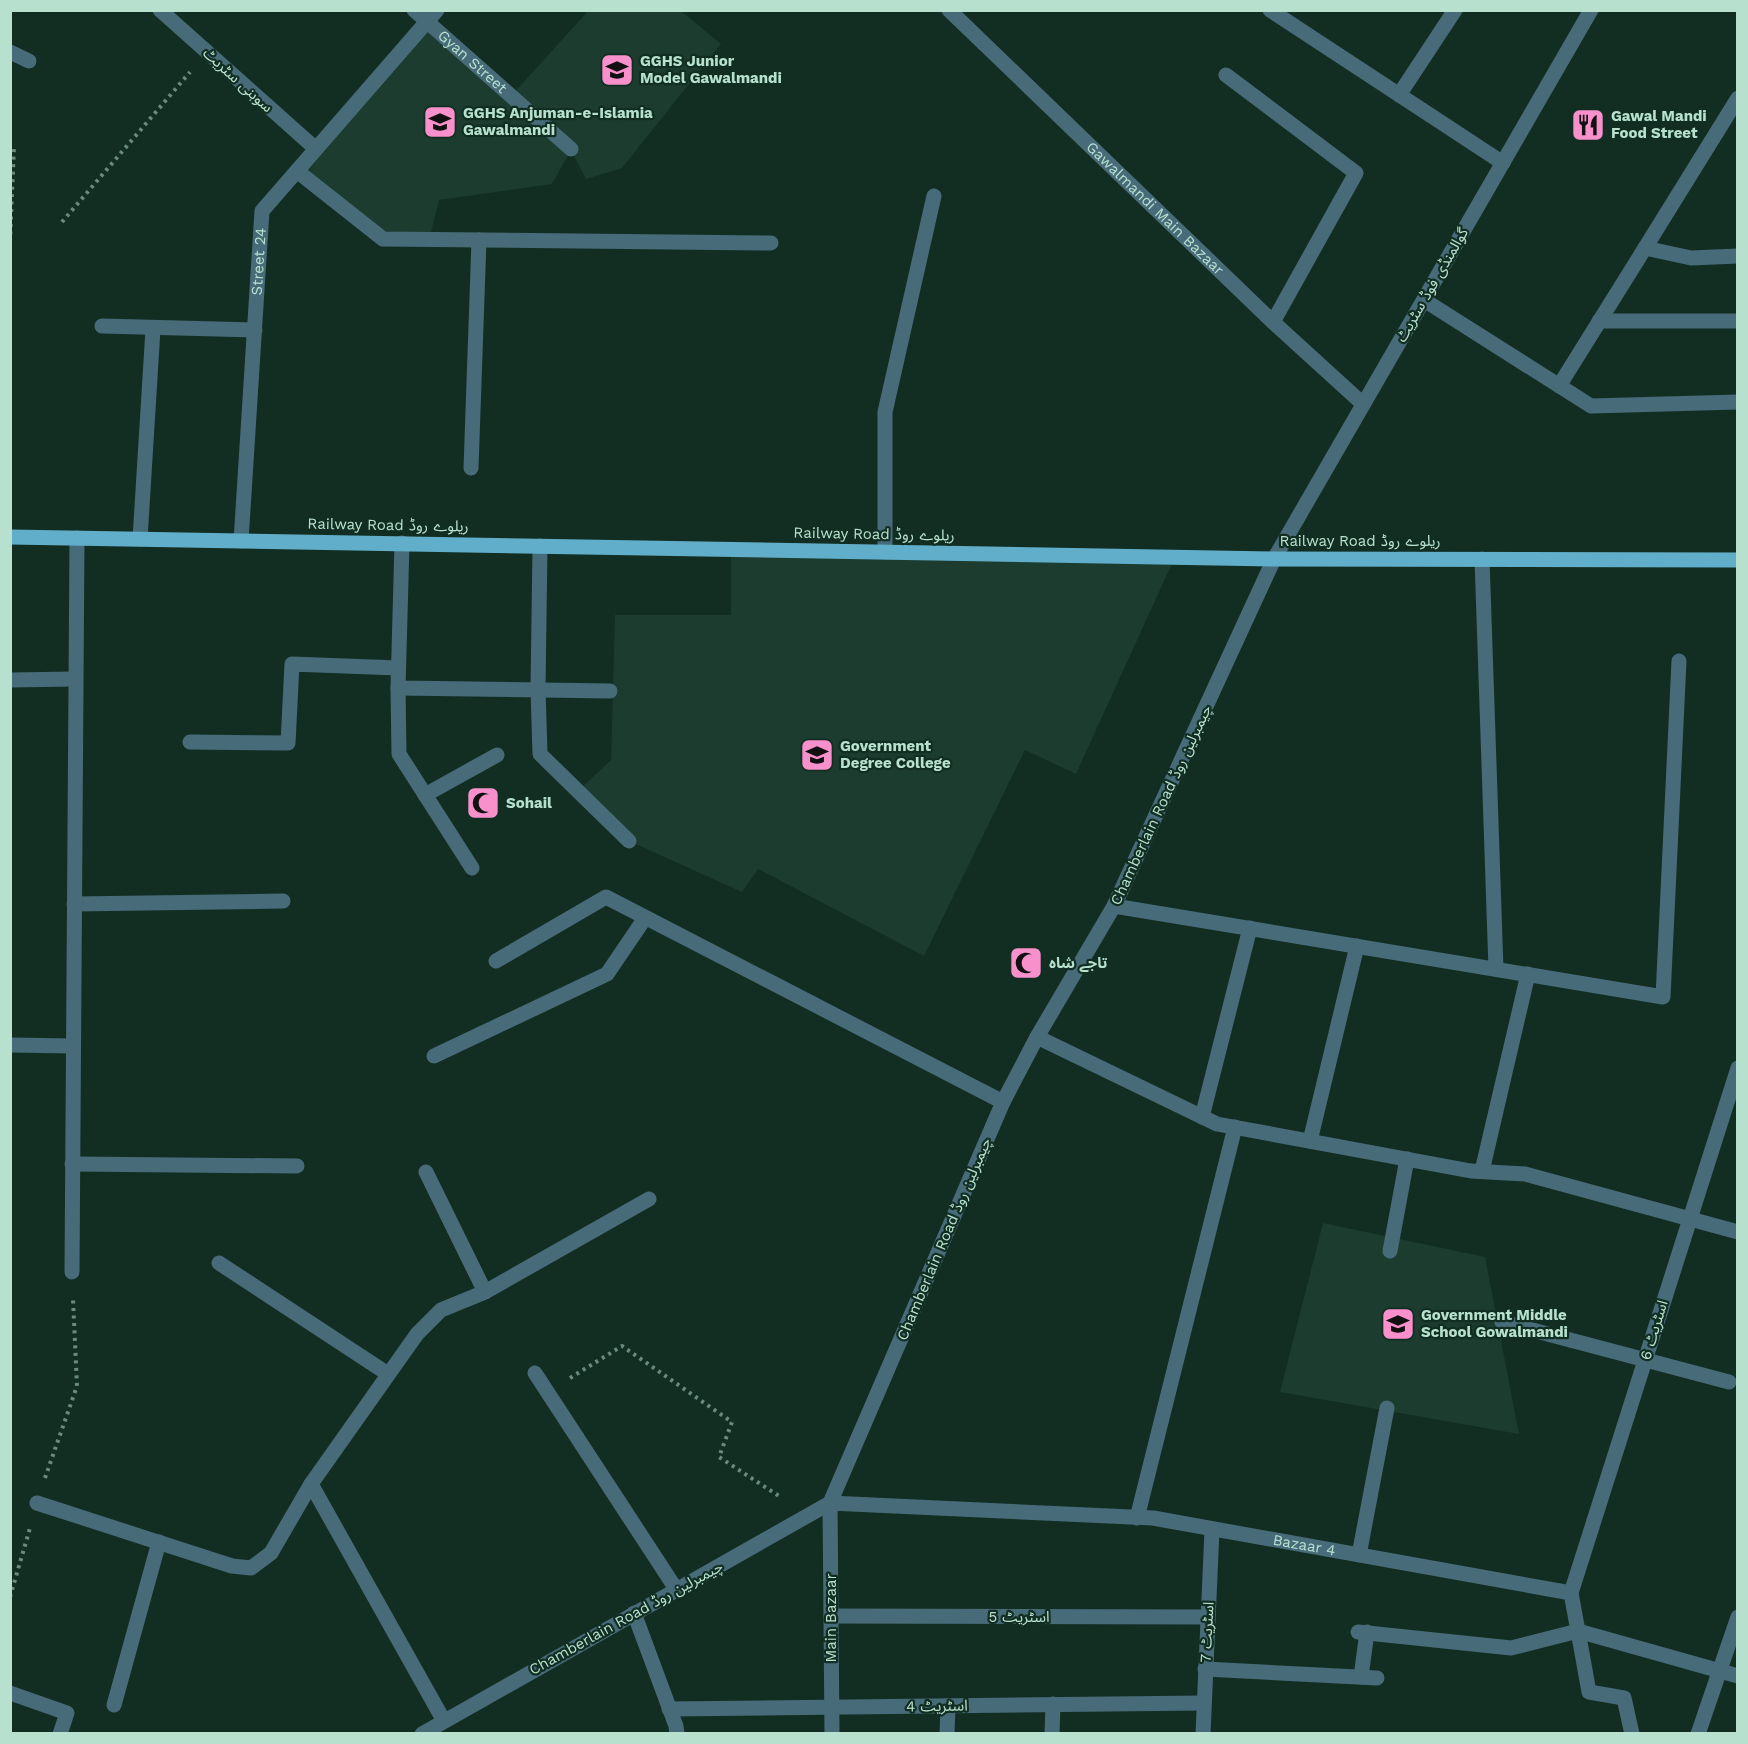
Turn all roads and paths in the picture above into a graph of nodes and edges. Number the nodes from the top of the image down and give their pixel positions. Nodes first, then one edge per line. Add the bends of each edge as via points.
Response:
1 (160, 10) edge
2 (414, 10) edge
3 (949, 10) edge
4 (1270, 10) edge
5 (1455, 10) edge
6 (1591, 10) edge
7 (432, 16) edge
8 (10, 52) edge
9 (207, 52) junction
10 (29, 61) dead end
11 (1226, 75) dead end
12 (1399, 95) junction
13 (1737, 98) edge
14 (14, 147) dead end
15 (316, 149) junction
16 (571, 149) dead end
17 (1503, 163) junction
18 (297, 171) junction
19 (934, 196) dead end
20 (62, 222) dead end
21 (479, 240) junction
22 (10, 242) edge
23 (771, 243) dead end
24 (1737, 243) edge
25 (1645, 248) junction
26 (1733, 256) edge
27 (1424, 300) junction
28 (1599, 321) junction
29 (1737, 321) edge
30 (1273, 322) junction
31 (102, 326) dead end
32 (153, 329) junction
33 (255, 330) junction
34 (1559, 386) junction
35 (1737, 402) edge
36 (1363, 404) junction
37 (471, 468) dead end
38 (10, 537) edge
39 (77, 538) junction
40 (140, 539) junction
41 (241, 541) junction
42 (402, 543) junction
43 (540, 546) junction
44 (885, 552) junction
45 (1274, 559) junction
46 (1482, 559) junction
47 (1737, 560) edge
48 (1679, 661) dead end
49 (398, 668) junction
50 (75, 679) junction
51 (10, 680) edge
52 (398, 688) junction
53 (538, 689) junction
54 (610, 691) dead end
55 (190, 742) dead end
56 (497, 755) dead end
57 (425, 795) junction
58 (628, 842) dead end
59 (472, 868) dead end
60 (283, 902) dead end
61 (74, 904) junction
62 (1114, 906) junction
63 (645, 918) junction
64 (1250, 928) junction
65 (1357, 946) junction
66 (496, 961) dead end
67 (1496, 969) junction
68 (1528, 974) junction
69 (1037, 1037) junction
70 (10, 1045) edge
71 (72, 1046) junction
72 (434, 1056) dead end
73 (1737, 1068) edge
74 (1003, 1102) junction
75 (1202, 1117) junction
76 (1235, 1127) junction
77 (1310, 1141) junction
78 (1407, 1159) junction
79 (72, 1164) junction
80 (297, 1166) dead end
81 (1482, 1171) junction
82 (426, 1172) dead end
83 (649, 1199) dead end
84 (1689, 1219) junction
85 (1737, 1232) edge
86 (1390, 1251) dead end
87 (219, 1263) dead end
88 (72, 1272) joint
89 (485, 1292) junction
90 (1502, 1322) dead end
91 (1644, 1360) junction
92 (535, 1372) dead end
93 (388, 1374) junction
94 (1729, 1382) dead end
95 (548, 1392) junction
96 (1387, 1408) dead end
97 (311, 1484) junction
98 (37, 1503) junction
99 (830, 1503) junction
100 (810, 1516) junction
101 (1137, 1518) junction
102 (1212, 1530) junction
103 (159, 1542) junction
104 (1359, 1555) junction
105 (675, 1589) junction
106 (1571, 1593) junction
107 (10, 1596) edge
108 (634, 1613) junction
109 (831, 1616) junction
110 (1208, 1617) junction
111 (1737, 1617) edge
112 (1578, 1631) junction
113 (1205, 1668) junction
114 (1719, 1671) junction
115 (1737, 1676) edge
116 (10, 1693) edge
117 (1204, 1703) junction
118 (1053, 1704) junction
119 (114, 1705) dead end
120 (948, 1706) junction
121 (831, 1707) junction
122 (669, 1709) junction
123 (444, 1721) junction
124 (60, 1734) edge
125 (422, 1734) edge
126 (676, 1734) edge
127 (832, 1734) edge
128 (947, 1734) edge
129 (1052, 1734) edge
130 (1203, 1734) edge
131 (1632, 1734) edge
132 (1698, 1734) edge

1 - 9 street, سوہنی سٹریٹ
2 - 7 street, Gyan Street
3 - 30 street, Gawalmandi Main Bazaar
4 - 12 street
5 - 12 street
6 - 17 street, گوالمنڈی فوڈ سٹریٹ
7 - 15 street, Street 24
7 - 16 street, Gyan Street
8 - 10 street
9 - 15 street, سوہنی سٹریٹ
9 - 20 path
11 - 30 street via 1356,173
12 - 17 street
13 - 25 street
14 - 22 path
15 - 18 street, Street 24
17 - 27 street, گوالمنڈی فوڈ سٹریٹ
18 - 21 street via 383,240
18 - 33 street, Street 24 via 262,211
19 - 44 street via 885,412
21 - 23 street
21 - 37 street
24 - 26 street
25 - 26 street via 1691,258
25 - 28 street
27 - 34 street
27 - 36 street, گوالمنڈی فوڈ سٹریٹ
28 - 29 street
28 - 34 street
30 - 36 street, Gawalmandi Main Bazaar
31 - 32 street
32 - 33 street
32 - 40 street
33 - 41 street, Street 24
34 - 35 street via 1591,406
36 - 45 street, گوالمنڈی فوڈ سٹریٹ
38 - 39 main road, Railway Road ریلوے روڈ
39 - 40 main road, Railway Road ریلوے روڈ
39 - 50 street
40 - 41 main road, Railway Road ریلوے روڈ
41 - 42 main road, Railway Road ریلوے روڈ
42 - 43 main road, Railway Road ریلوے روڈ
42 - 49 street
43 - 44 main road, Railway Road ریلوے روڈ
43 - 53 street
44 - 45 main road, Railway Road ریلوے روڈ
45 - 46 main road, Railway Road ریلوے روڈ
45 - 62 street, Chamberlain Road چیمبرلین روڈ
46 - 47 main road, Railway Road ریلوے روڈ
46 - 67 street
48 - 68 street via 1663,997
49 - 52 street
49 - 55 street via 292,664 288,743
50 - 51 street
50 - 61 street
52 - 53 street
52 - 57 street via 399,754
53 - 54 street
53 - 58 street via 540,754
56 - 57 street
57 - 59 street
60 - 61 street
61 - 71 street
62 - 64 street
62 - 69 street, Chamberlain Road چیمبرلین روڈ
63 - 66 street via 606,897
63 - 72 street via 607,974
63 - 74 street
64 - 65 street
64 - 75 street
65 - 67 street
65 - 77 street
67 - 68 street
68 - 81 street
69 - 74 street, Chamberlain Road چیمبرلین روڈ
69 - 75 street
70 - 71 street
71 - 79 street
73 - 84 street, اسٹریٹ 6
74 - 99 street, Chamberlain Road چیمبرلین روڈ
75 - 76 street
76 - 77 street
76 - 101 street
77 - 78 street
78 - 81 street
78 - 86 street
79 - 80 street
79 - 88 street
81 - 84 street via 1525,1174
82 - 89 street
83 - 89 street
84 - 85 street
84 - 91 street, اسٹریٹ 6
87 - 93 street
88 - 98 path via 77,1386
89 - 93 street via 441,1310 417,1334
90 - 91 street
91 - 94 street
91 - 106 street, اسٹریٹ 6
92 - 95 street
93 - 97 street
95 - 100 path via 622,1346 732,1422 719,1457
95 - 105 street
96 - 104 street
97 - 103 street via 271,1553 251,1568 232,1566
97 - 123 street
98 - 103 street
98 - 107 path
99 - 100 street, Chamberlain Road چیمبرلین روڈ
99 - 101 street, Bazaar 4
99 - 109 street, Main Bazaar
100 - 105 street, Chamberlain Road چیمبرلین روڈ
101 - 102 street, Bazaar 4
102 - 104 street, Bazaar 4
102 - 110 street, اسٹریٹ 7
103 - 119 street
104 - 106 street, Bazaar 4
105 - 108 street, Chamberlain Road چیمبرلین روڈ
106 - 112 street
108 - 122 street
108 - 123 street, Chamberlain Road چیمبرلین روڈ
109 - 110 street, اسٹریٹ 5
109 - 121 street, Main Bazaar
110 - 113 street, اسٹریٹ 7
111 - 114 street
112 - 113 street via 1511,1648 1362,1632 1369,1677
112 - 114 street
112 - 131 street via 1589,1692 1624,1698
113 - 117 street, اسٹریٹ 7
114 - 115 street
114 - 132 street
116 - 124 street via 67,1713
117 - 118 street, اسٹریٹ 4
117 - 130 street, اسٹریٹ 7
118 - 120 street, اسٹریٹ 4
118 - 129 street
120 - 121 street, اسٹریٹ 4
120 - 128 street
121 - 122 street, اسٹریٹ 4
121 - 127 street, Main Bazaar
122 - 126 street
123 - 125 street, Chamberlain Road چیمبرلین روڈ

